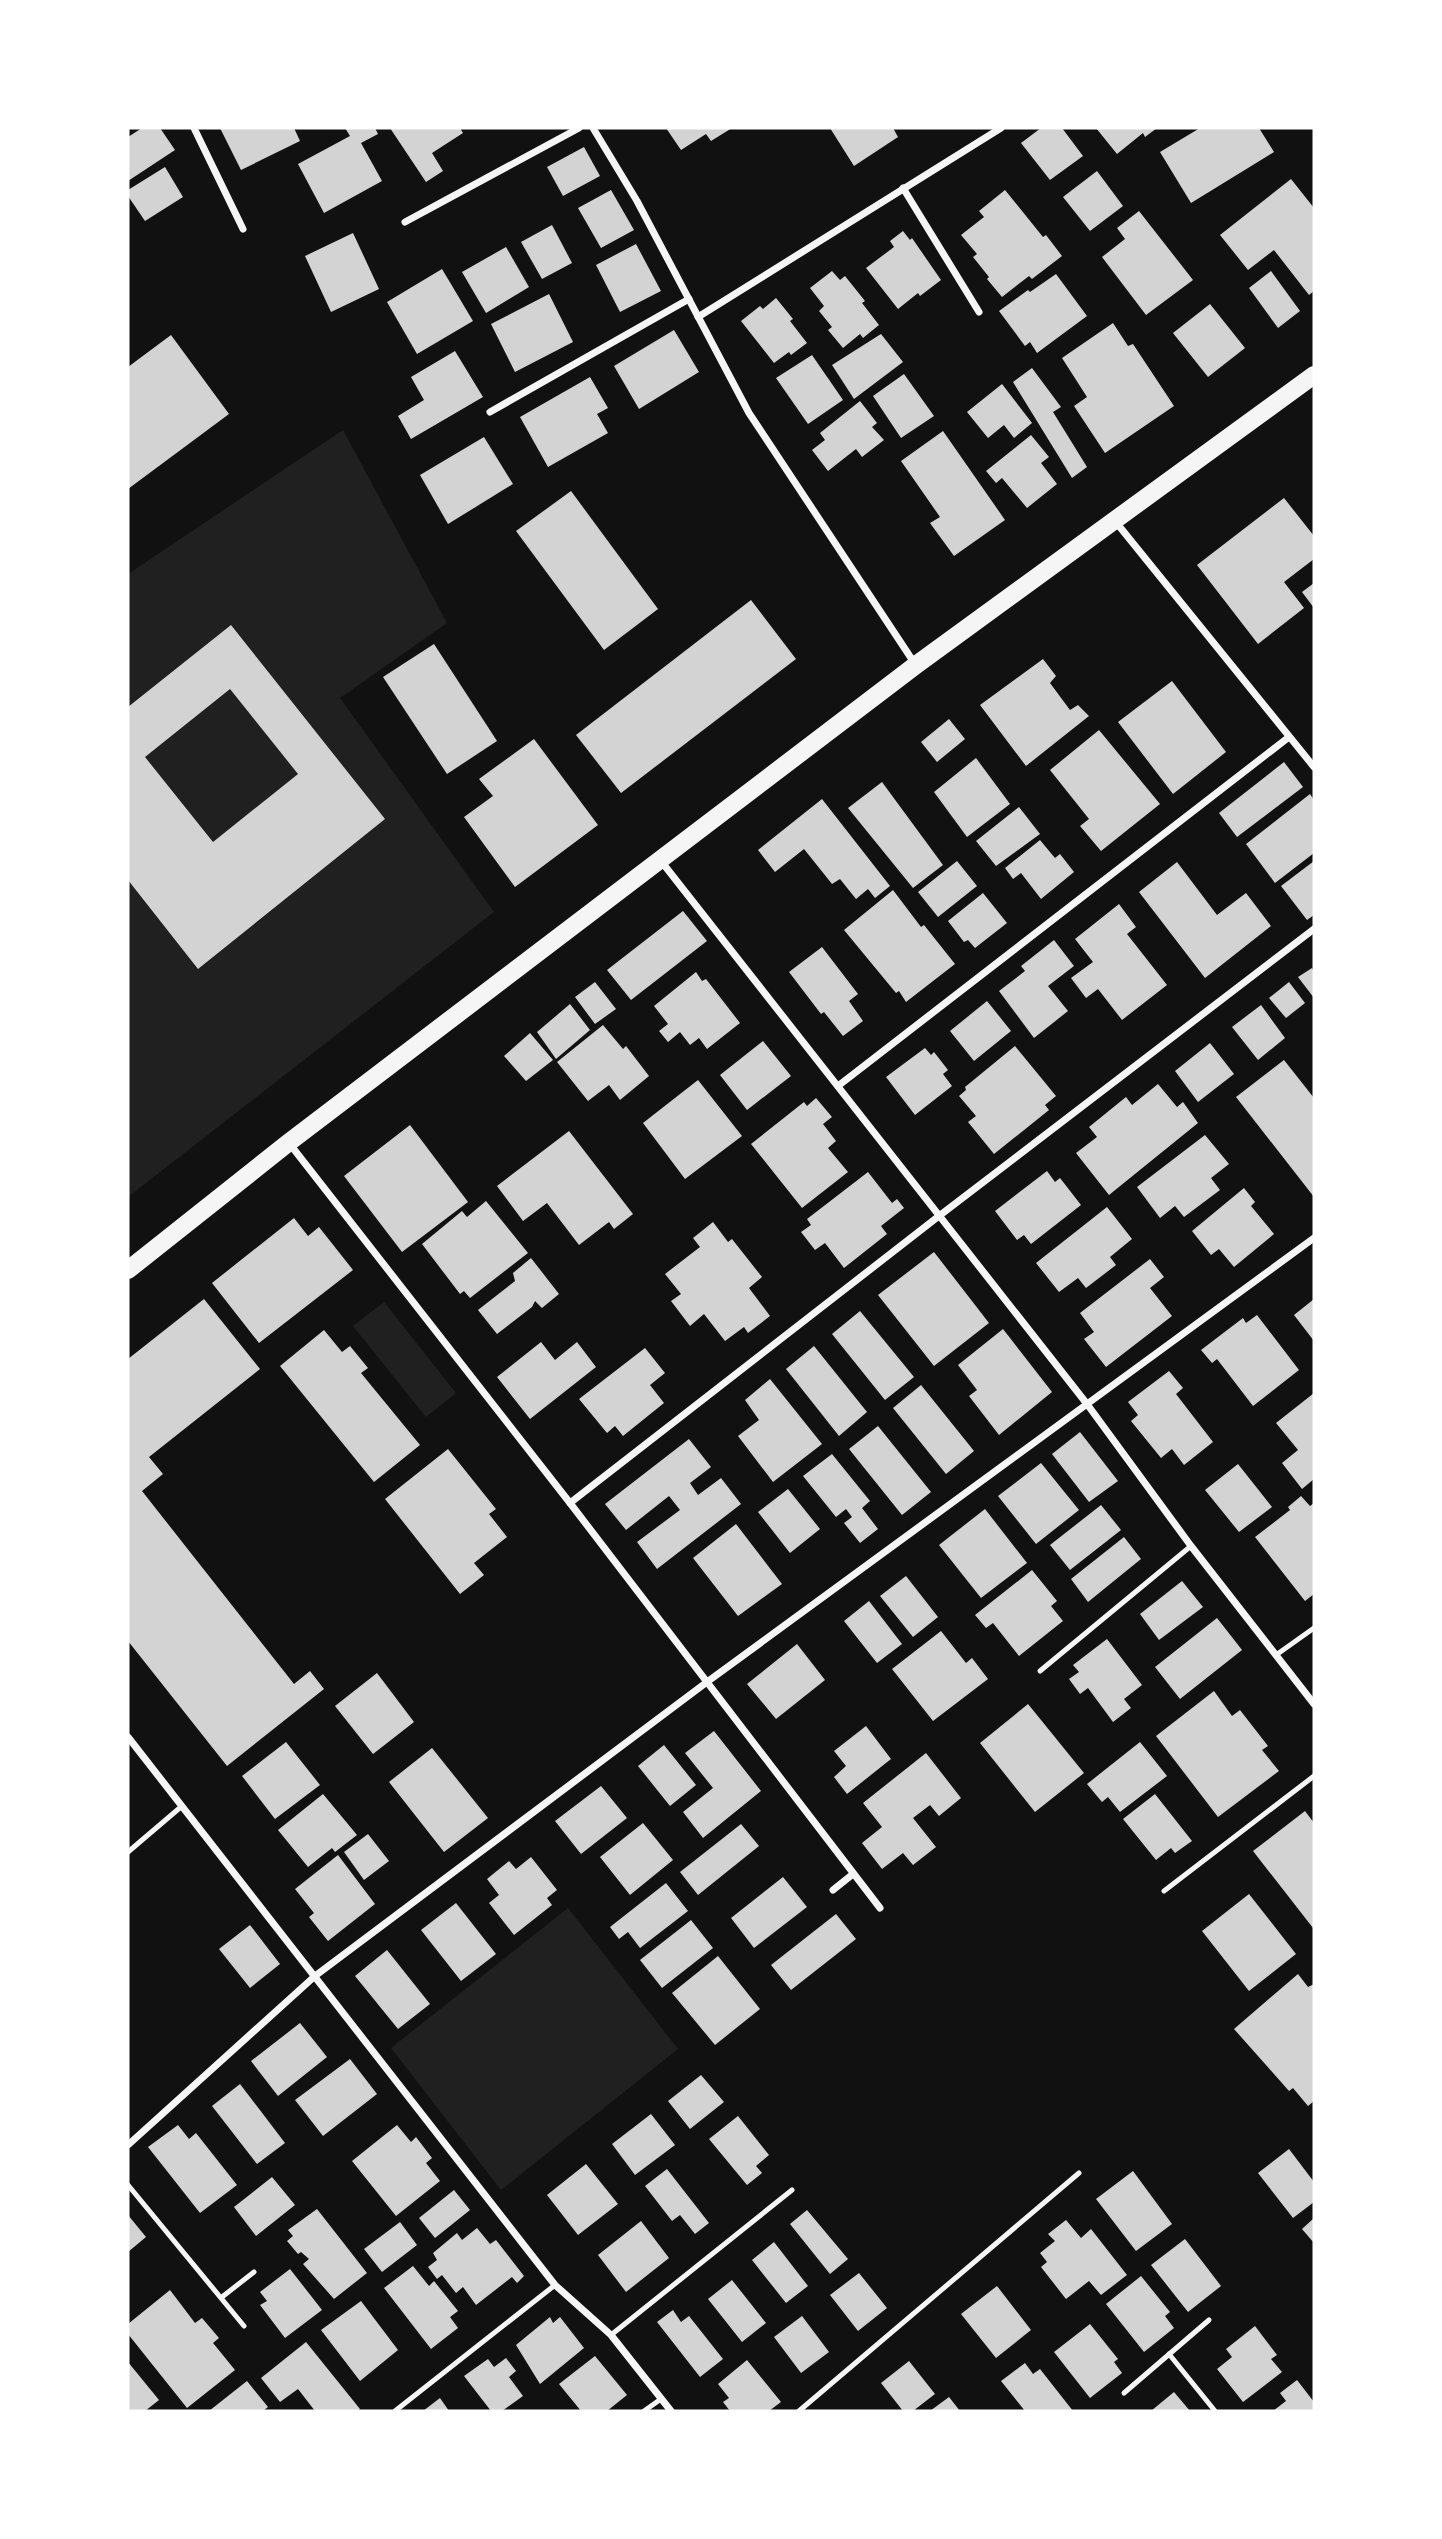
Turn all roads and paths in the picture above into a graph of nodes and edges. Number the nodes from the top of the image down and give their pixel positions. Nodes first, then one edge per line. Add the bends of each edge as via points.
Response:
1 (194, 128) edge
2 (579, 128) edge
3 (593, 128) edge
4 (1001, 128) edge
5 (903, 188) junction
6 (405, 222) dead end
7 (243, 229) dead end
8 (689, 299) junction
9 (979, 312) dead end
10 (698, 317) junction
11 (1314, 375) edge
12 (490, 412) dead end
13 (1115, 520) junction
14 (916, 665) junction
15 (1289, 737) junction
16 (1314, 768) edge
17 (660, 861) junction
18 (1314, 929) edge
19 (838, 1086) junction
20 (288, 1143) junction
21 (939, 1216) junction
22 (1314, 1238) edge
23 (128, 1270) edge
24 (1087, 1404) junction
25 (570, 1503) junction
26 (1191, 1546) junction
27 (1314, 1628) edge
28 (1276, 1655) junction
29 (1040, 1671) dead end
30 (707, 1682) junction
31 (1314, 1704) edge
32 (128, 1737) edge
33 (1314, 1776) edge
34 (181, 1806) junction
35 (128, 1852) edge
36 (853, 1874) junction
37 (834, 1890) dead end
38 (1164, 1891) dead end
39 (880, 1908) dead end
40 (315, 1976) junction
41 (128, 2145) edge
42 (1079, 2173) dead end
43 (128, 2185) edge
44 (792, 2190) dead end
45 (254, 2272) dead end
46 (555, 2285) junction
47 (222, 2297) junction
48 (1209, 2320) dead end
49 (244, 2326) dead end
50 (611, 2335) junction
51 (1169, 2354) junction
52 (1124, 2393) dead end
53 (661, 2399) junction
54 (395, 2411) edge
55 (645, 2411) edge
56 (671, 2411) edge
57 (799, 2411) edge
58 (1214, 2411) edge

1 - 7 street
2 - 6 street
3 - 8 street
4 - 5 street
5 - 9 street
5 - 10 street
8 - 10 street
8 - 12 street
10 - 14 street via 749,413
11 - 13 main road
13 - 14 main road
13 - 15 street
14 - 17 main road
15 - 16 street
15 - 19 street
17 - 19 street
17 - 20 main road
18 - 21 street
19 - 21 street
20 - 23 main road
20 - 25 street
21 - 24 street
21 - 25 street
22 - 24 street
24 - 26 street
24 - 30 street
25 - 30 street
26 - 28 street
26 - 29 lane
27 - 28 lane
28 - 31 street
30 - 36 street
30 - 40 street
32 - 34 street
33 - 38 lane
34 - 35 lane
34 - 40 street
36 - 37 street
36 - 39 street
40 - 41 street
40 - 46 street
42 - 57 lane
43 - 47 lane
44 - 50 lane
45 - 47 lane
46 - 50 street
46 - 54 lane
47 - 49 lane
48 - 51 lane
50 - 53 street
51 - 52 lane
51 - 58 lane
53 - 55 lane
53 - 56 street

